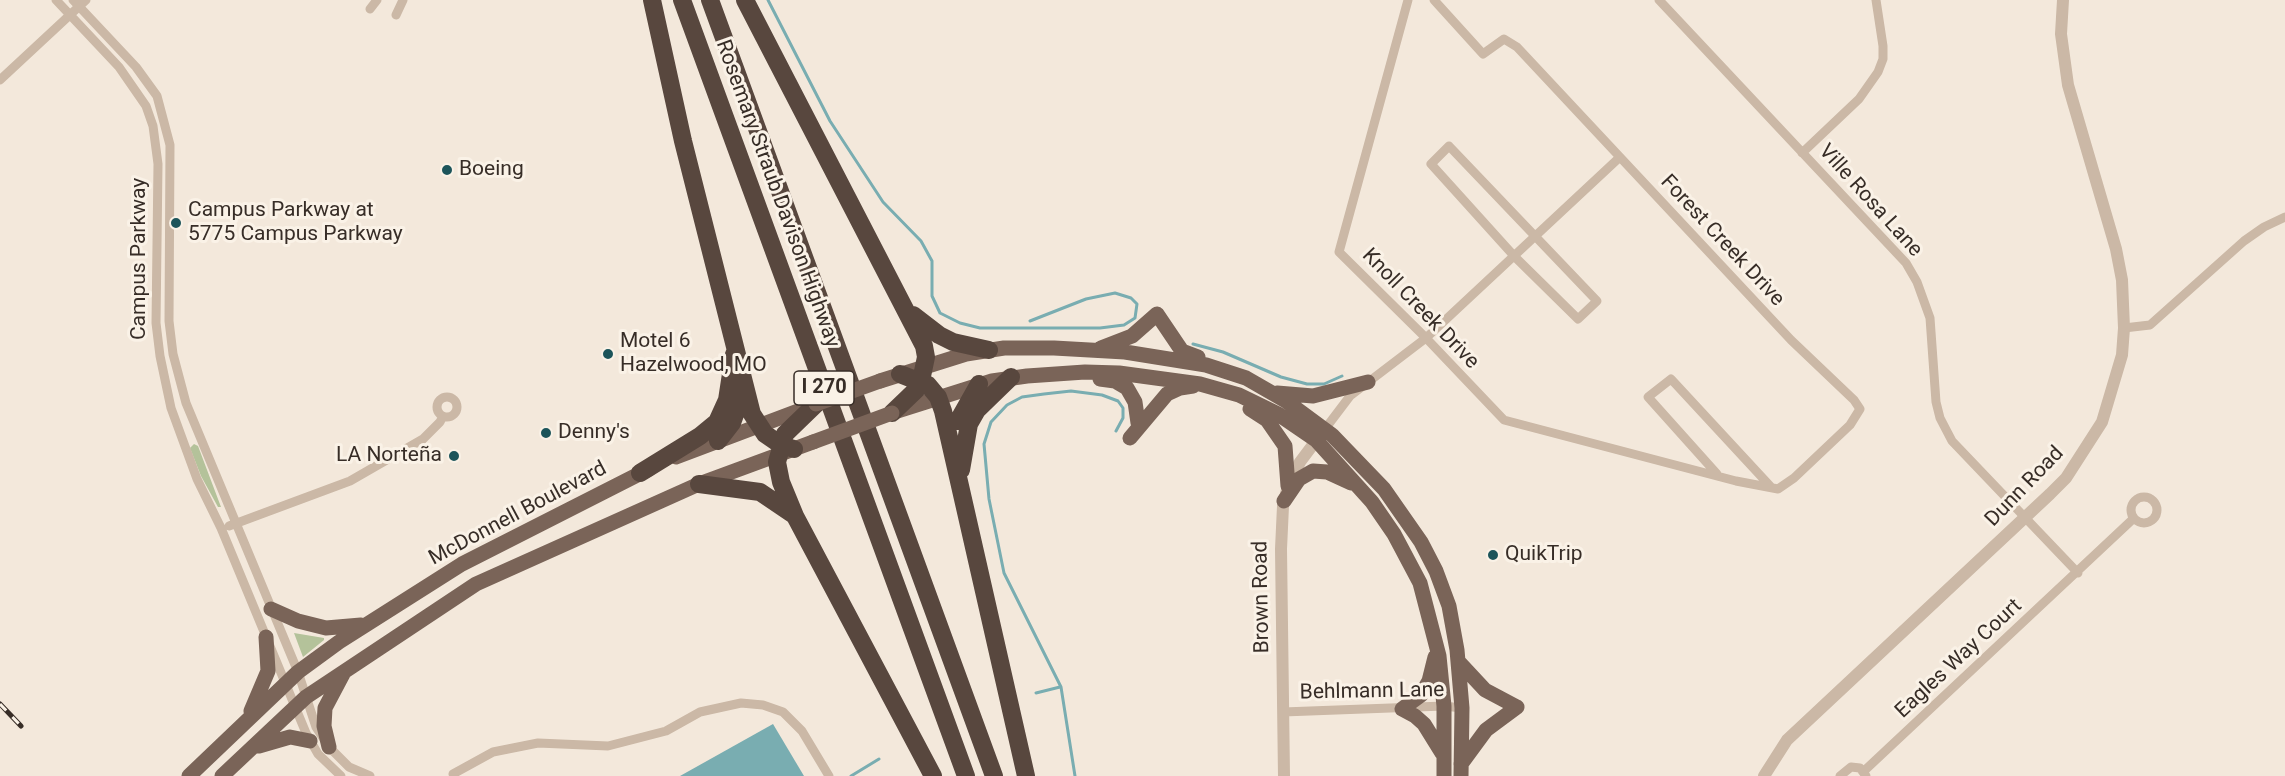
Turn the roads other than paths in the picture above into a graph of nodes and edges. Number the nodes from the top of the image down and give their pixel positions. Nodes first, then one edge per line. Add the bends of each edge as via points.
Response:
1 (56, 0) edge
2 (377, 0) edge
3 (403, 0) edge
4 (652, 0) edge
5 (682, 0) edge
6 (710, 0) edge
7 (745, 0) edge
8 (1408, 0) edge
9 (1434, 0) edge
10 (1659, 0) edge
11 (1876, 0) edge
12 (2063, 0) edge
13 (79, 2) edge
14 (370, 9) dead end
15 (70, 15) junction
16 (396, 15) dead end
17 (0, 80) edge
18 (1802, 153) junction
19 (1620, 157) junction
20 (2285, 217) edge
21 (1537, 235) junction
22 (1515, 257) junction
23 (909, 312) junction
24 (2124, 328) junction
25 (1426, 338) junction
26 (735, 344) junction
27 (989, 350) junction
28 (1092, 350) junction
29 (1213, 367) junction
30 (923, 373) junction
31 (900, 374) joint
32 (1046, 374) junction
33 (1011, 378) junction
34 (1368, 382) junction
35 (980, 384) junction
36 (745, 385) junction
37 (1207, 386) junction
38 (1267, 390) junction
39 (1239, 395) junction
40 (938, 397) junction
41 (807, 410) junction
42 (892, 413) junction
43 (443, 416) dead end
44 (1138, 423) dead end
45 (758, 426) junction
46 (1320, 434) junction
47 (1130, 438) dead end
48 (718, 441) junction
49 (784, 449) junction
50 (952, 449) junction
51 (640, 473) junction
52 (1718, 474) junction
53 (959, 480) junction
54 (699, 484) junction
55 (1772, 487) junction
56 (1362, 490) junction
57 (1286, 493) junction
58 (795, 516) junction
59 (2026, 517) junction
60 (2133, 519) dead end
61 (235, 523) junction
62 (222, 528) junction
63 (2078, 573) junction
64 (271, 609) junction
65 (370, 622) junction
66 (1435, 636) junction
67 (266, 637) junction
68 (1458, 661) junction
69 (345, 669) junction
70 (298, 672) junction
71 (286, 683) junction
72 (301, 702) junction
73 (1444, 706) junction
74 (1462, 708) junction
75 (1402, 709) junction
76 (1283, 712) junction
77 (247, 720) junction
78 (310, 741) junction
79 (329, 747) junction
80 (251, 749) junction
81 (1444, 758) junction
82 (1461, 770) edge
83 (1865, 774) edge
84 (449, 775) edge
85 (189, 776) edge
86 (222, 776) edge
87 (341, 776) edge
88 (370, 776) edge
89 (829, 776) edge
90 (933, 776) edge
91 (966, 776) edge
92 (994, 776) edge
93 (1026, 776) edge
94 (1284, 776) edge
95 (1444, 776) edge
96 (1764, 776) edge
97 (1840, 776) edge

1 - 15 street, Campus Parkway
2 - 14 street
3 - 16 street
4 - 26 highway
5 - 91 highway, Rosemary Straub Davison Highway / I 270
6 - 92 highway, Rosemary Straub Davison Highway / I 270
7 - 23 highway
8 - 25 street, Knoll Creek Drive via 1339,252
9 - 19 street, Forest Creek Drive via 1483,54 1504,39 1517,47
10 - 18 street, Ville Rosa Lane
11 - 18 street via 1882,45 1878,72 1859,99
12 - 24 street, Dunn Road via 2061,34 2068,85 2116,249
13 - 15 street
13 - 61 street, Campus Parkway via 147,80 165,119 170,145 168,295 173,354 186,403
15 - 17 street
15 - 62 street, Campus Parkway via 134,85 153,126 158,173 155,295 160,356 178,428 197,479
18 - 59 street, Ville Rosa Lane via 1906,263 1930,318 1940,418 1952,441
19 - 21 street
19 - 55 street, Forest Creek Drive via 1860,409 1850,425 1794,478 1778,489
20 - 24 street via 2244,241 2150,326
21 - 22 street
21 - 22 street via 1597,301 1589,309 1578,319
21 - 22 street via 1449,146 1431,164
22 - 25 street
23 - 27 highway via 946,339
23 - 30 highway via 924,345
24 - 59 street, Dunn Road via 2116,380 2102,422 2066,478
25 - 34 street
25 - 52 street, Knoll Creek Drive via 1503,420
26 - 36 highway
26 - 51 highway via 727,400 717,422
27 - 28 main road
27 - 30 main road
28 - 29 main road
28 - 29 main road via 1132,336 1157,314 1182,351
29 - 38 main road
30 - 31 highway
30 - 40 highway
30 - 42 highway via 917,389
31 - 41 main road, McDonnell Boulevard, bridge
32 - 33 main road, McDonnell Boulevard
32 - 37 main road, McDonnell Boulevard via 1119,373
32 - 44 main road via 1116,381 1127,388 1135,402
33 - 35 main road, McDonnell Boulevard
33 - 53 highway via 977,410 969,423
34 - 38 main road via 1312,396
34 - 46 street via 1350,396
35 - 40 main road, McDonnell Boulevard
35 - 50 highway via 960,415
36 - 45 highway
36 - 48 highway via 732,423
37 - 39 main road, McDonnell Boulevard
37 - 47 main road via 1180,388 1167,394
38 - 46 main road
39 - 46 main road, McDonnell Boulevard
39 - 57 main road via 1249,409 1278,432 1287,458
40 - 42 main road, McDonnell Boulevard
40 - 50 highway
41 - 45 main road, McDonnell Boulevard
41 - 49 highway via 785,434
42 - 49 main road, McDonnell Boulevard, bridge
43 - 61 street via 423,439 350,481
45 - 48 main road, McDonnell Boulevard
45 - 49 highway
46 - 56 main road
46 - 57 street, Brown Road
46 - 68 main road via 1384,489 1421,542 1449,606
48 - 51 main road, McDonnell Boulevard
49 - 54 main road, McDonnell Boulevard
49 - 58 highway via 781,482
50 - 53 highway
51 - 65 main road, McDonnell Boulevard via 462,564
52 - 55 street
52 - 55 street via 1648,397 1671,379
53 - 93 highway
54 - 58 highway via 760,492
54 - 69 main road, McDonnell Boulevard via 476,584
56 - 57 main road via 1336,475 1316,470 1299,479
56 - 66 main road via 1394,534 1420,583
57 - 76 street, Brown Road via 1281,549
58 - 90 highway
59 - 63 street
59 - 96 street, Dunn Road via 1787,740
60 - 63 street, Eagles Way Court
61 - 62 street
61 - 64 street, Campus Parkway
62 - 67 street, Campus Parkway
63 - 83 street, Eagles Way Court
64 - 65 main road via 326,628
64 - 70 street, Campus Parkway
65 - 70 main road, McDonnell Boulevard
66 - 73 main road
66 - 75 main road via 1429,681 1421,695
67 - 71 street, Campus Parkway
67 - 77 main road via 268,671
68 - 74 main road
68 - 82 main road via 1485,690 1517,707 1486,730
69 - 72 main road, McDonnell Boulevard
69 - 79 main road via 325,708
70 - 71 main road, McDonnell Boulevard
70 - 72 street, Campus Parkway
71 - 72 street, Campus Parkway
71 - 77 main road, McDonnell Boulevard
72 - 78 street
72 - 79 street
72 - 80 main road, McDonnell Boulevard
73 - 74 street, Behlmann Lane
73 - 75 street, Behlmann Lane
73 - 81 main road
74 - 82 main road
75 - 76 street, Behlmann Lane
75 - 81 main road via 1430,731
76 - 94 street, Brown Road
77 - 85 main road, McDonnell Boulevard
78 - 80 main road via 275,739
78 - 87 street
79 - 88 street via 349,767
80 - 86 main road, McDonnell Boulevard
81 - 95 main road
83 - 97 street, Eagles Way Court via 1851,767
84 - 89 street via 493,752 538,743 608,746 666,730 700,712 741,703 783,712 802,731

